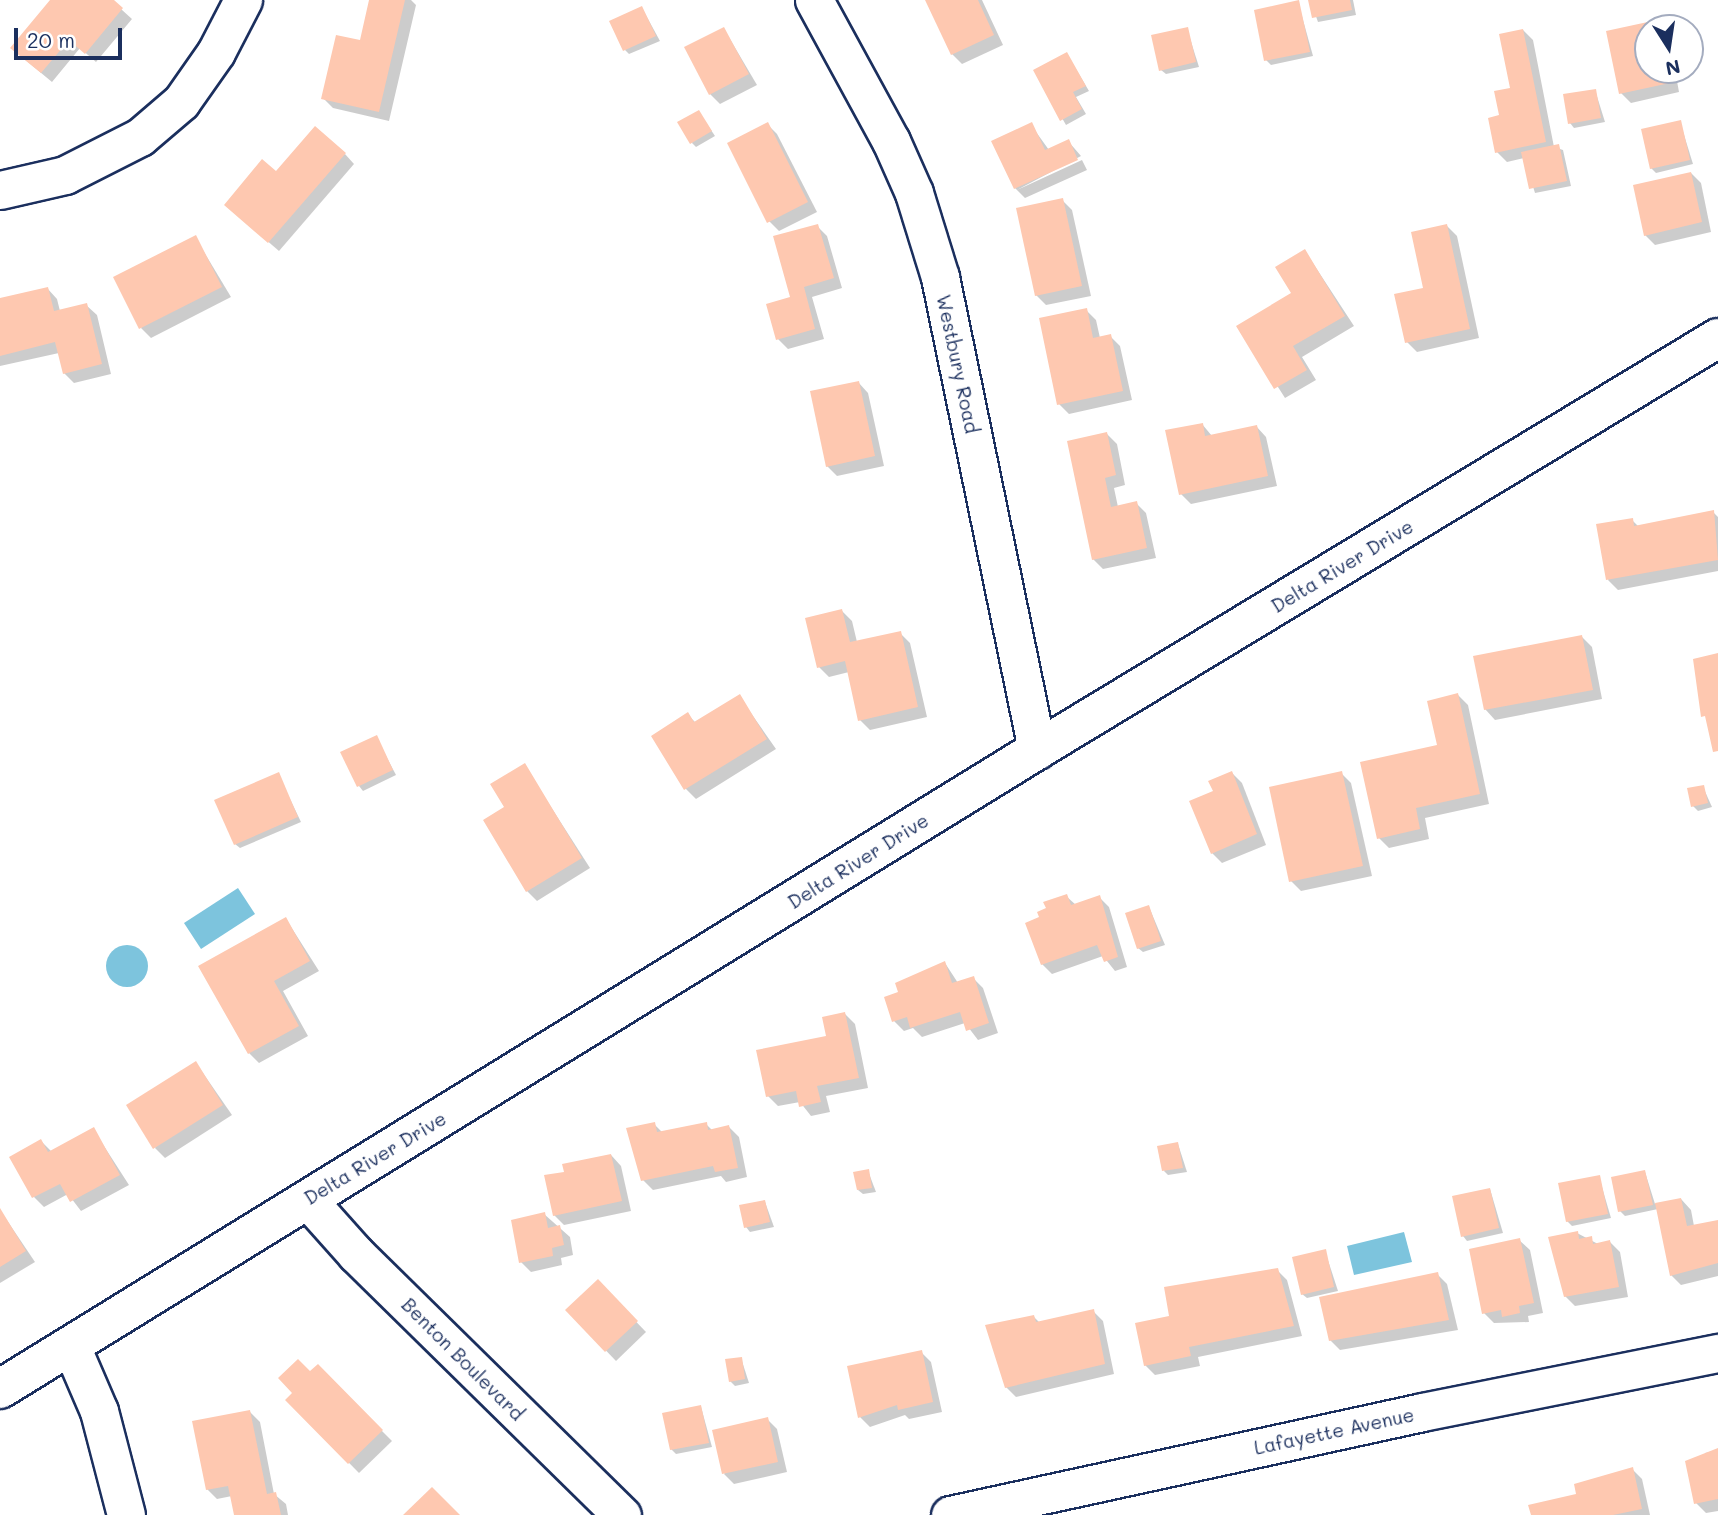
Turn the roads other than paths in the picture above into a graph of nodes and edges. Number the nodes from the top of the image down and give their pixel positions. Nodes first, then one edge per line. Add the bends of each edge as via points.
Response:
1 (243, 0) edge
2 (814, 0) edge
3 (0, 190) edge
4 (1718, 338) edge
5 (1037, 750) junction
6 (307, 1199) junction
7 (71, 1346) junction
8 (1718, 1353) edge
9 (0, 1389) edge
10 (126, 1515) edge
11 (622, 1515) edge
12 (950, 1515) edge

1 - 3 street via 216,52 180,102 140,137 65,175
2 - 5 street, Westbury Road via 891,141 914,193 940,277
4 - 5 street, Delta River Drive
5 - 6 street, Delta River Drive
6 - 7 street, Delta River Drive
6 - 11 street, Benton Boulevard via 356,1254
7 - 9 street, Delta River Drive
7 - 10 street via 99,1411
8 - 12 street, Lafayette Avenue

